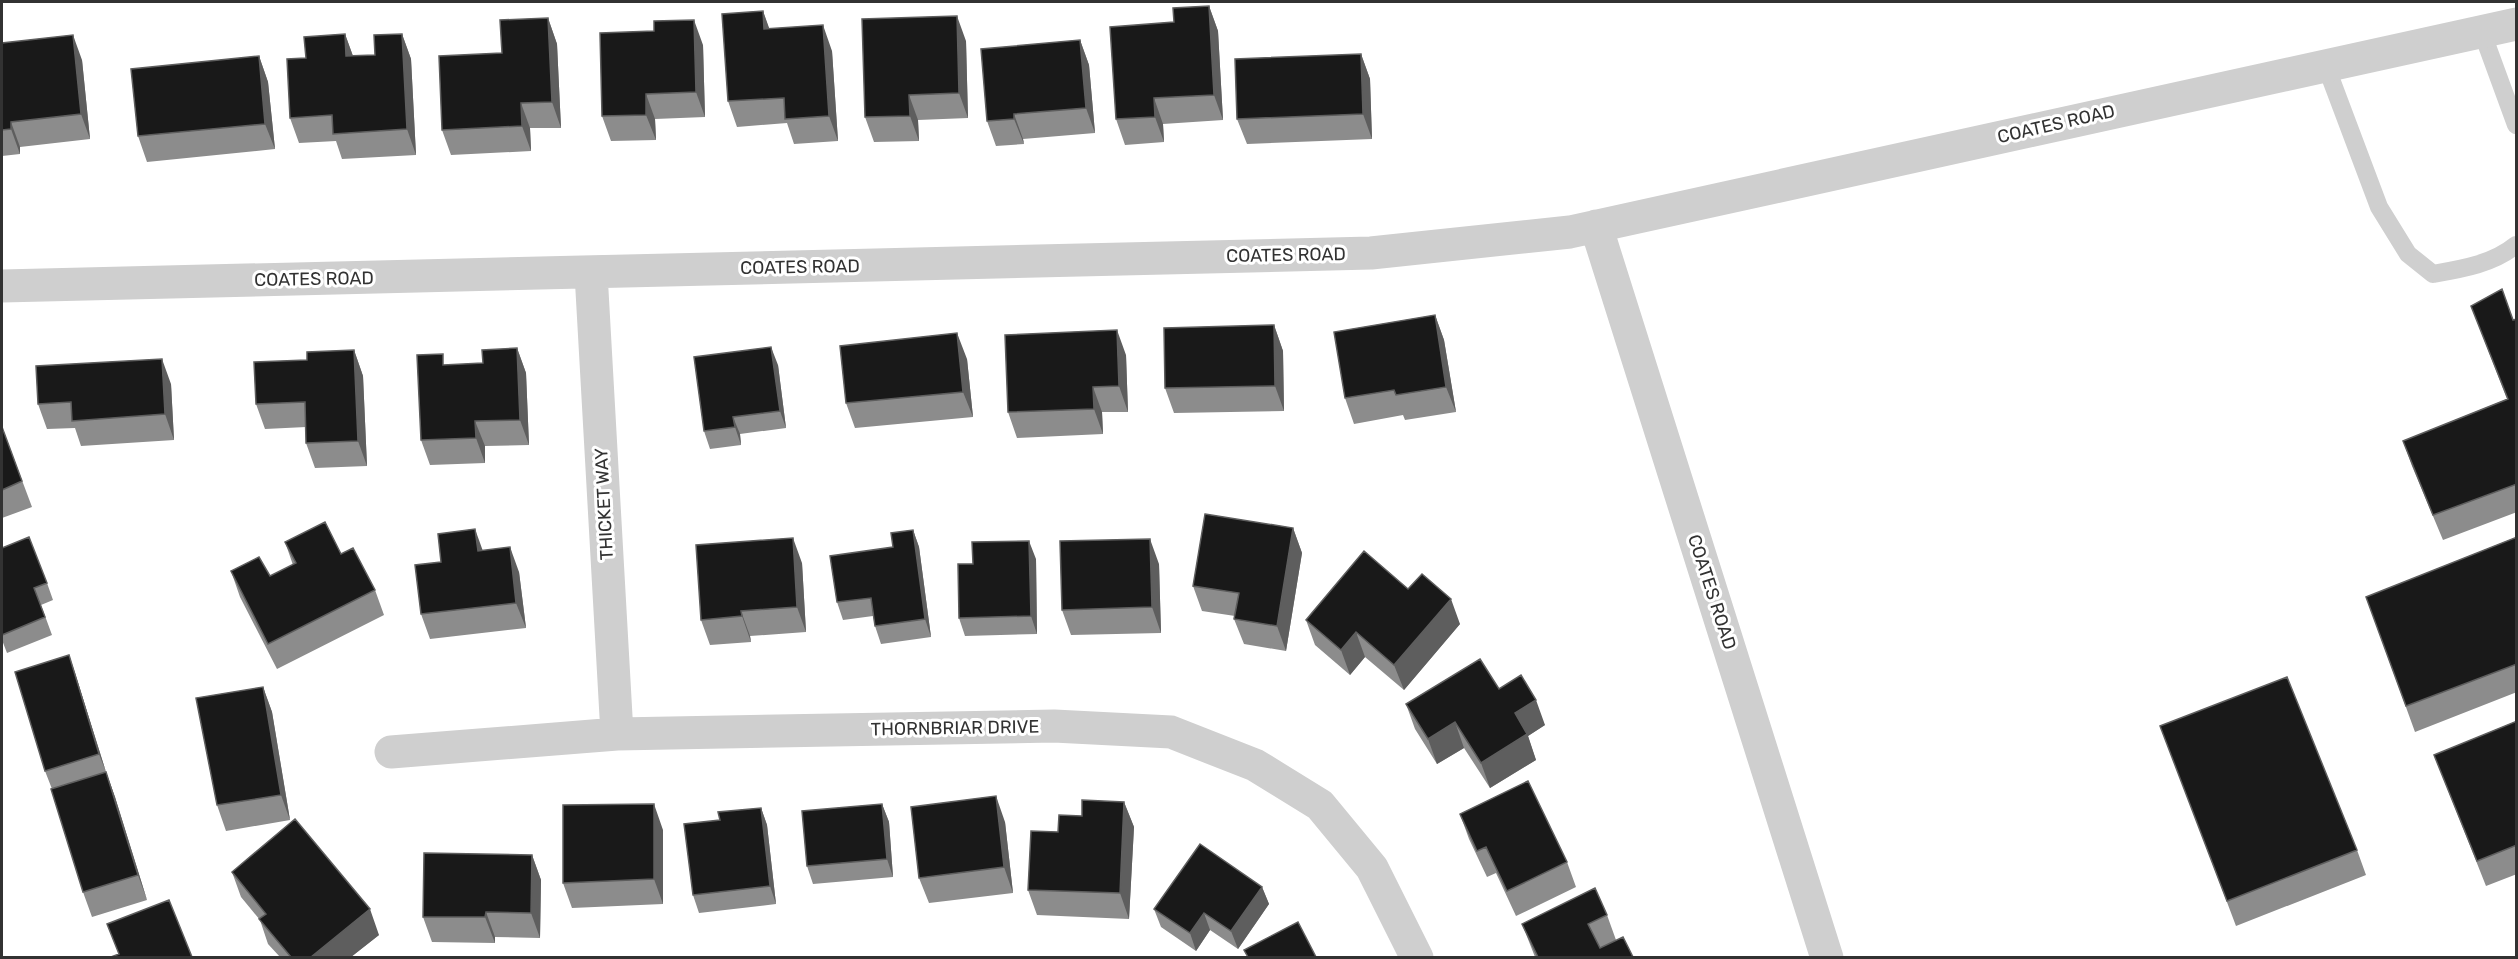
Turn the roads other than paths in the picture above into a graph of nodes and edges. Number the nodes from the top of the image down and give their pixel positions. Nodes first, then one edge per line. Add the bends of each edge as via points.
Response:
1 (2517, 24) edge
2 (2481, 32) junction
3 (2326, 66) junction
4 (2517, 125) edge
5 (1596, 226) junction
6 (2517, 245) edge
7 (591, 273) junction
8 (2, 286) edge
9 (617, 734) junction
10 (391, 752) dead end
11 (1417, 957) edge
12 (1827, 957) edge

1 - 2 street, COATES ROAD
2 - 3 street, COATES ROAD
2 - 4 lane
3 - 5 street, COATES ROAD
3 - 6 lane via 2379,207 2408,254 2433,274 2472,267
5 - 7 street, COATES ROAD via 1371,253
5 - 12 street, COATES ROAD
7 - 8 street, COATES ROAD
7 - 9 street, THICKET WAY
9 - 10 street, THORNBRIAR DRIVE
9 - 11 street, THORNBRIAR DRIVE via 1054,726 1171,732 1255,765 1320,805 1372,868

